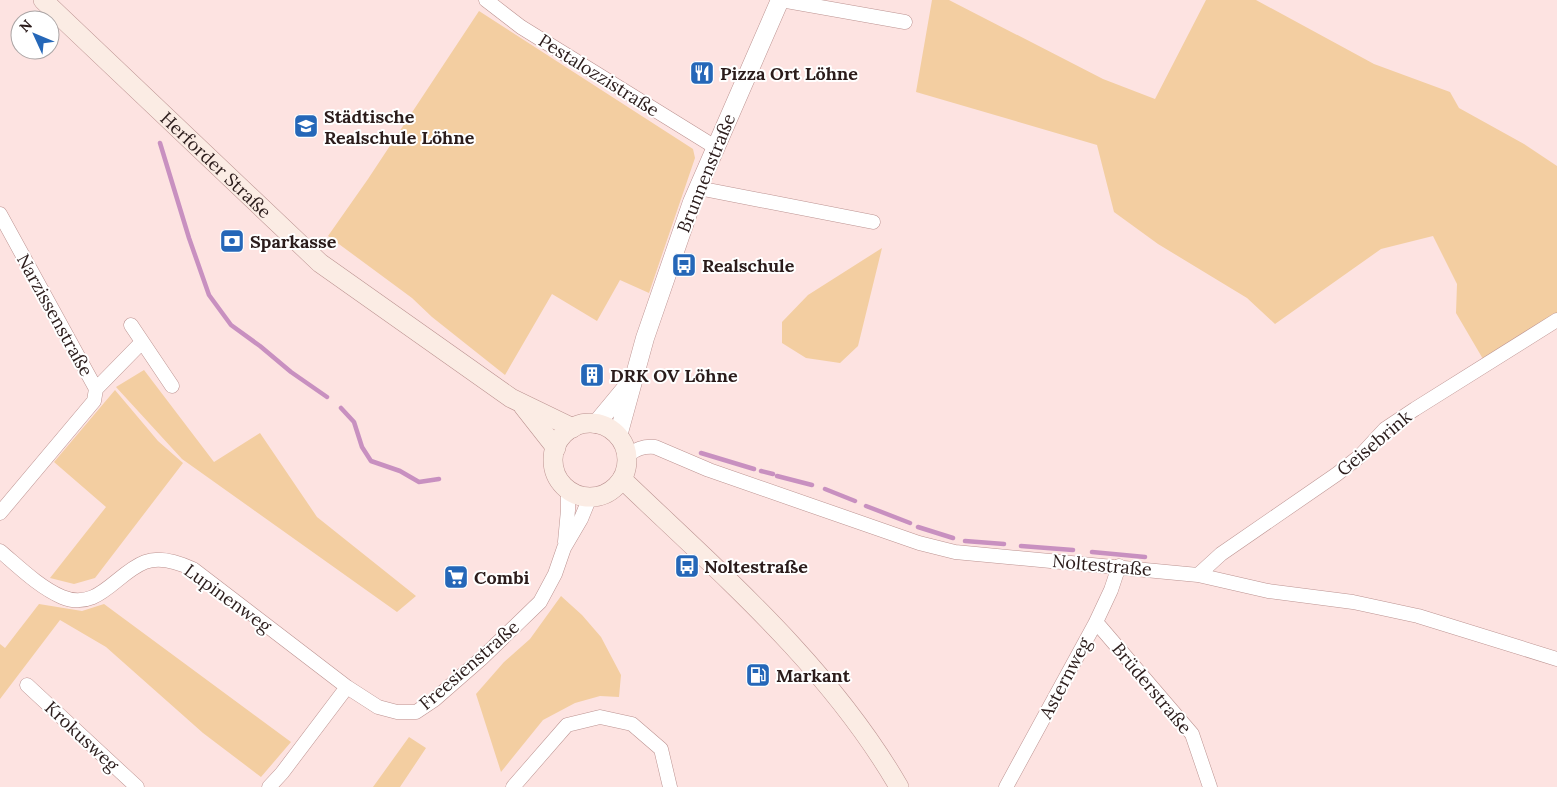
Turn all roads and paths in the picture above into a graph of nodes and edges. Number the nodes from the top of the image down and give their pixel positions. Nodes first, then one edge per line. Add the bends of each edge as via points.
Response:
1 (43, 0) edge
2 (486, 0) edge
3 (780, 0) edge
4 (905, 22) dead end
5 (715, 148) junction
6 (698, 188) junction
7 (0, 214) edge
8 (874, 222) dead end
9 (1557, 320) edge
10 (131, 325) dead end
11 (142, 342) junction
12 (633, 378) junction
13 (172, 386) dead end
14 (95, 395) junction
15 (520, 403) junction
16 (596, 424) junction
17 (573, 428) junction
18 (618, 436) junction
19 (556, 448) junction
20 (627, 456) junction
21 (616, 485) junction
22 (568, 490) junction
23 (590, 497) junction
24 (0, 513) edge
25 (564, 548) junction
26 (0, 551) edge
27 (1118, 566) junction
28 (1198, 575) junction
29 (1096, 622) junction
30 (1557, 659) edge
31 (27, 685) dead end
32 (347, 687) junction
33 (137, 787) edge
34 (269, 787) edge
35 (513, 787) edge
36 (670, 787) edge
37 (899, 787) edge
38 (1006, 787) edge
39 (1210, 787) edge

1 - 15 main road, Herforder Straße via 320,263
2 - 5 street, Pestalozzistraße via 521,27
3 - 4 street
3 - 5 street, Brunnenstraße
5 - 6 street, Brunnenstraße
6 - 8 street
6 - 12 street, Brunnenstraße
7 - 14 street, Narzissenstraße
9 - 28 street, Geisebrink via 1385,429 1360,456 1337,474 1221,554
10 - 11 street
11 - 13 street
11 - 14 street, Narzissenstraße
12 - 16 street, Brunnenstraße
12 - 18 street, Brunnenstraße
14 - 24 street
15 - 17 main road, Herforder Straße
15 - 19 main road, Herforder Straße
16 - 17 main road
16 - 18 main road
17 - 19 main road via 559,440
18 - 20 main road
19 - 22 main road via 554,466
20 - 21 main road via 626,468
20 - 27 street, Noltestraße via 636,449 655,447 709,470 946,550
21 - 23 main road via 604,494
21 - 37 main road via 670,524 771,623 811,667 880,755
22 - 23 main road
22 - 25 street, Freesienstraße
23 - 25 street, Freesienstraße
25 - 32 street, Freesienstraße via 540,602 482,658 416,712 378,707
26 - 32 street, Lupinenweg via 39,583 62,597 75,600 91,599 110,588 124,573 147,561 175,561 193,569
27 - 28 street, Noltestraße
27 - 29 street, Asternweg
28 - 30 street, Noltestraße via 1268,591 1353,602 1418,616
29 - 38 street, Asternweg
29 - 39 street, Brüderstraße via 1192,734
31 - 33 street, Krokusweg
32 - 34 street
35 - 36 street via 567,725 600,717 632,724 661,749

